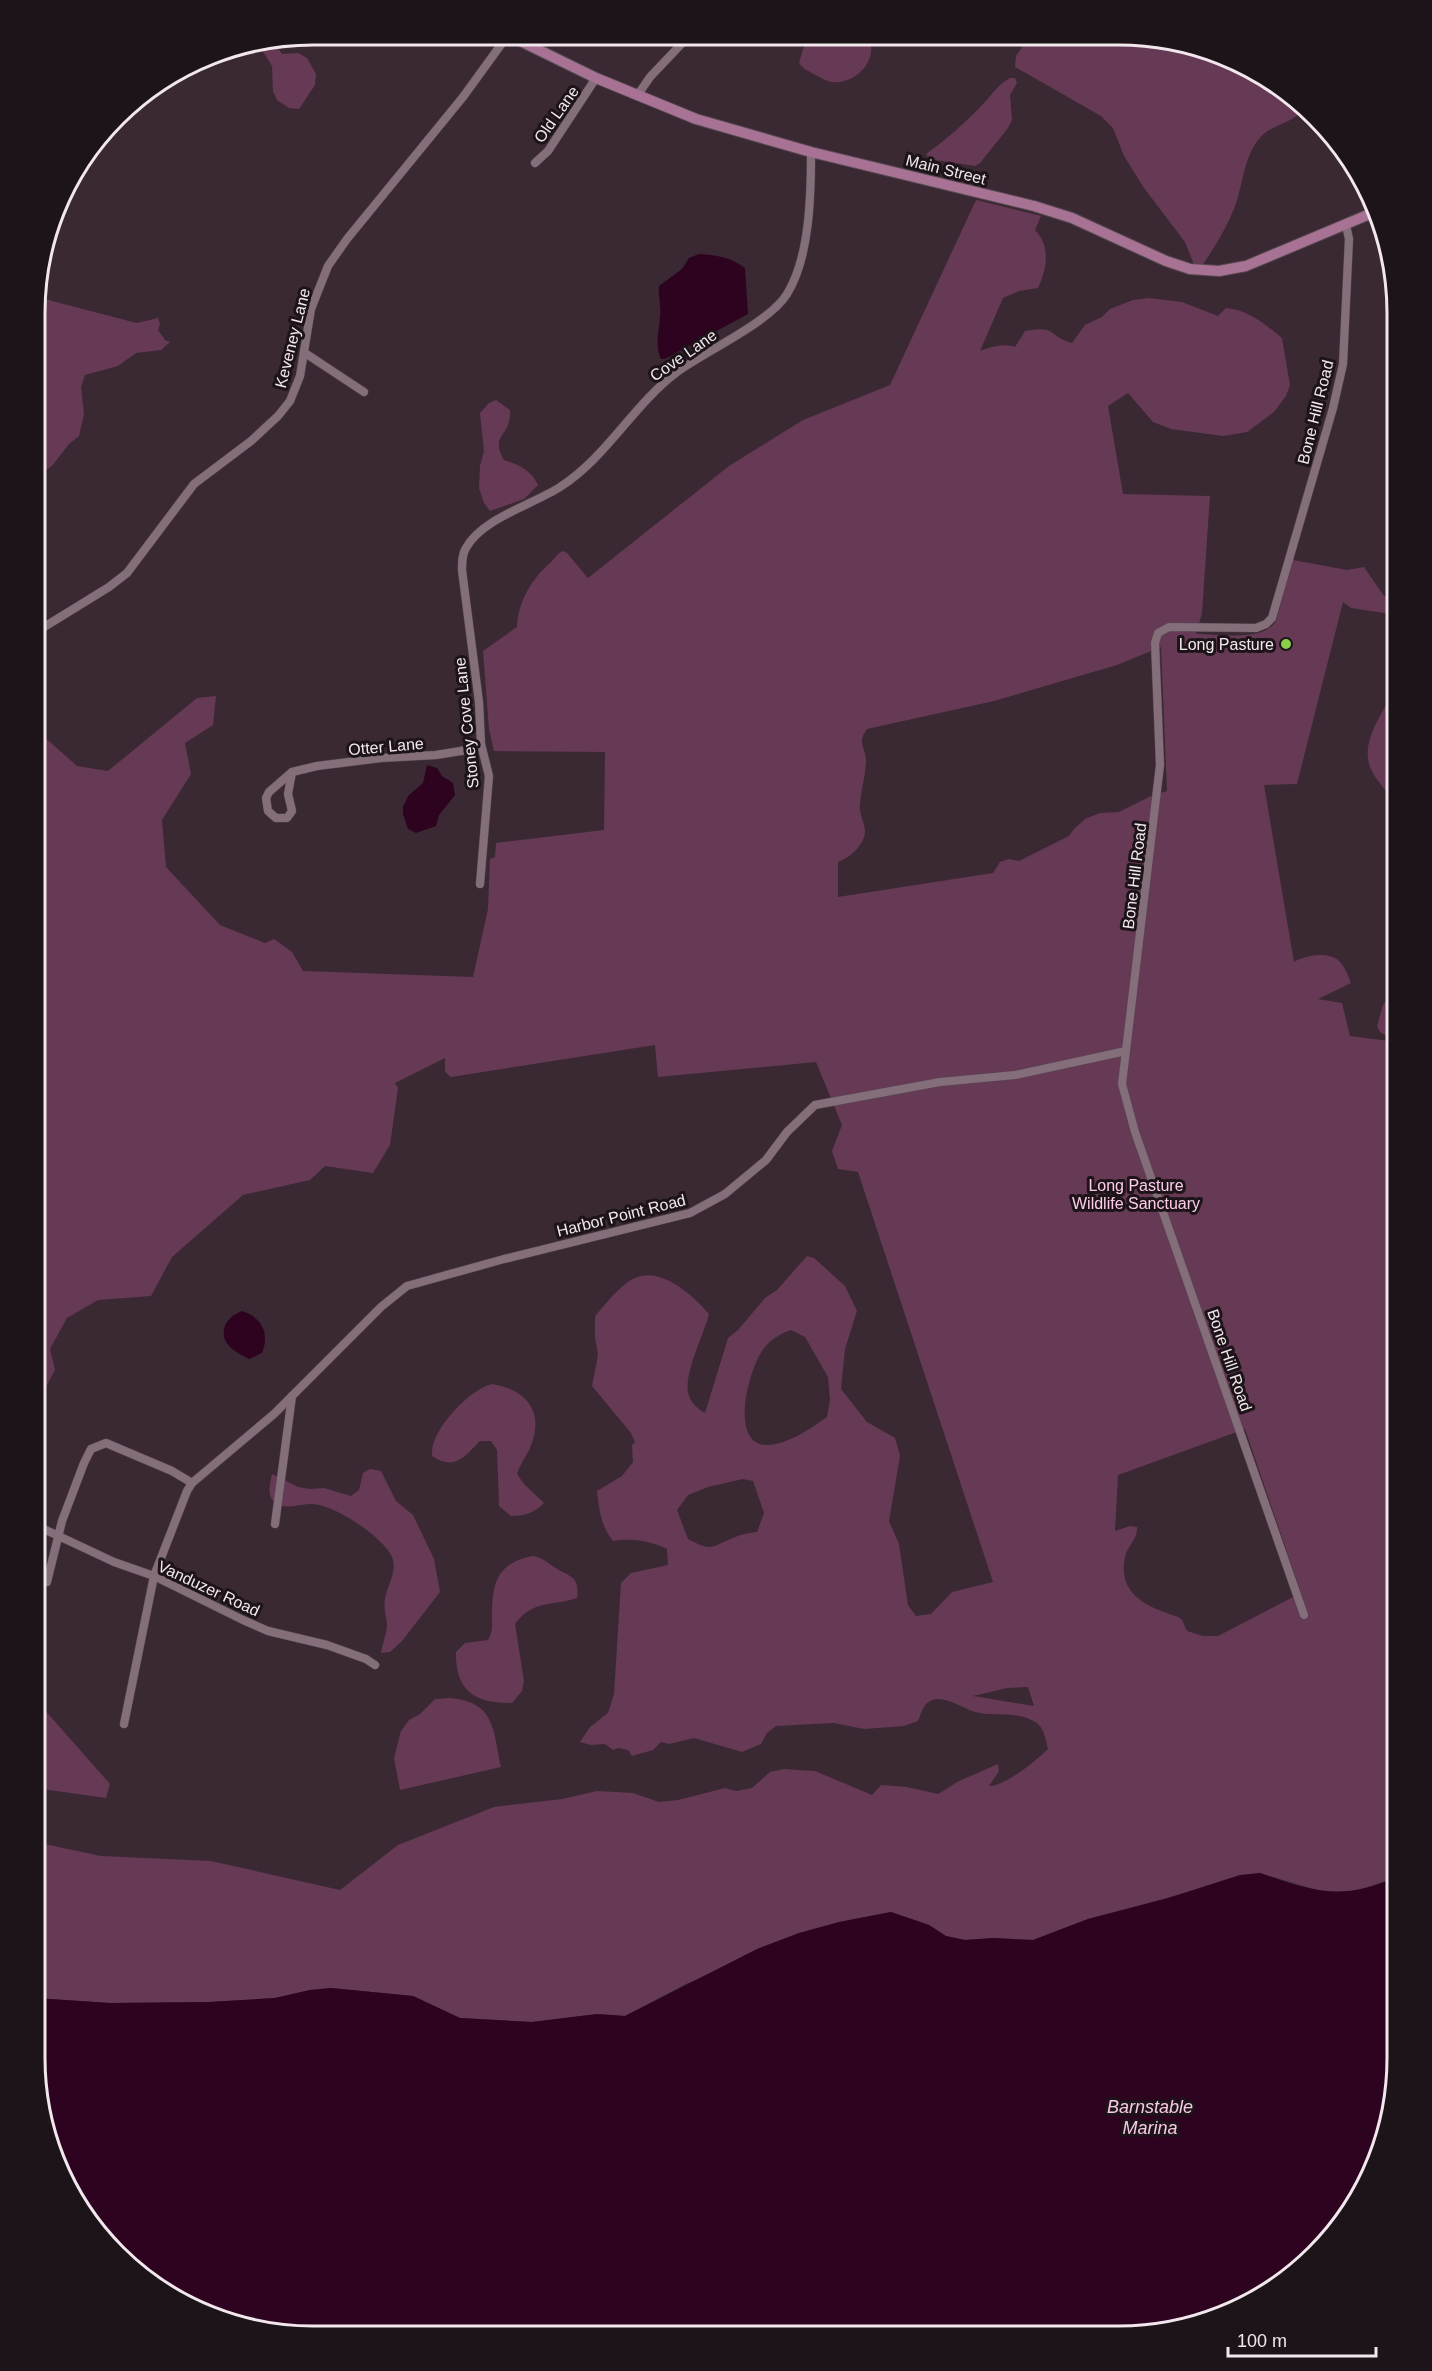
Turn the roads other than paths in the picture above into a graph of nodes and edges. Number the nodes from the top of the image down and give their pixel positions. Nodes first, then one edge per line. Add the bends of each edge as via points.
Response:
1 (501, 45) edge
2 (528, 45) edge
3 (680, 45) edge
4 (596, 78) junction
5 (637, 96) junction
6 (811, 152) junction
7 (535, 163) dead end
8 (1368, 215) edge
9 (1346, 225) junction
10 (305, 353) junction
11 (364, 392) dead end
12 (462, 558) joint
13 (45, 626) edge
14 (481, 744) junction
15 (292, 772) junction
16 (480, 884) dead end
17 (1126, 1051) junction
18 (292, 1396) junction
19 (192, 1483) junction
20 (274, 1524) dead end
21 (45, 1529) edge
22 (60, 1536) junction
23 (154, 1576) junction
24 (47, 1582) dead end
25 (1304, 1615) dead end
26 (375, 1665) dead end
27 (124, 1724) dead end

1 - 10 street, Keveney Lane via 327,266 311,309
2 - 4 main road, Main Street
3 - 5 street
4 - 5 main road, Main Street
4 - 7 street, Old Lane via 553,144
5 - 6 main road, Main Street
6 - 9 main road, Main Street via 1034,206 1072,218 1166,261 1204,271 1246,266
6 - 12 street, Cove Lane via 802,253 785,297 761,318 661,384 583,469 559,488 484,528 465,548
8 - 9 main road, Main Street
9 - 17 street, Bone Hill Road via 1349,239 1343,364 1272,618 1256,628 1169,627 1158,633 1155,643 1160,765
10 - 11 street
10 - 13 street, Keveney Lane via 295,390 278,416 194,484 127,573
12 - 14 street, Stoney Cove Lane
14 - 15 street, Otter Lane via 436,755 381,758
14 - 16 street, Stoney Cove Lane via 489,776
15 - 15 street, Otter Lane via 266,798 268,811 276,818 287,818 292,811 288,794
17 - 18 street, Harbor Point Road via 1015,1075 940,1082 815,1105 766,1160 725,1194 690,1212 407,1286
17 - 25 street, Bone Hill Road via 1123,1092 1135,1132
18 - 19 street, Harbor Point Road
18 - 20 street
19 - 22 street via 139,1455 100,1443 91,1449 84,1463
19 - 23 street
21 - 22 street, Vanduzer Road
22 - 23 street, Vanduzer Road
22 - 24 street
23 - 26 street, Vanduzer Road via 260,1627 327,1645
23 - 27 street

